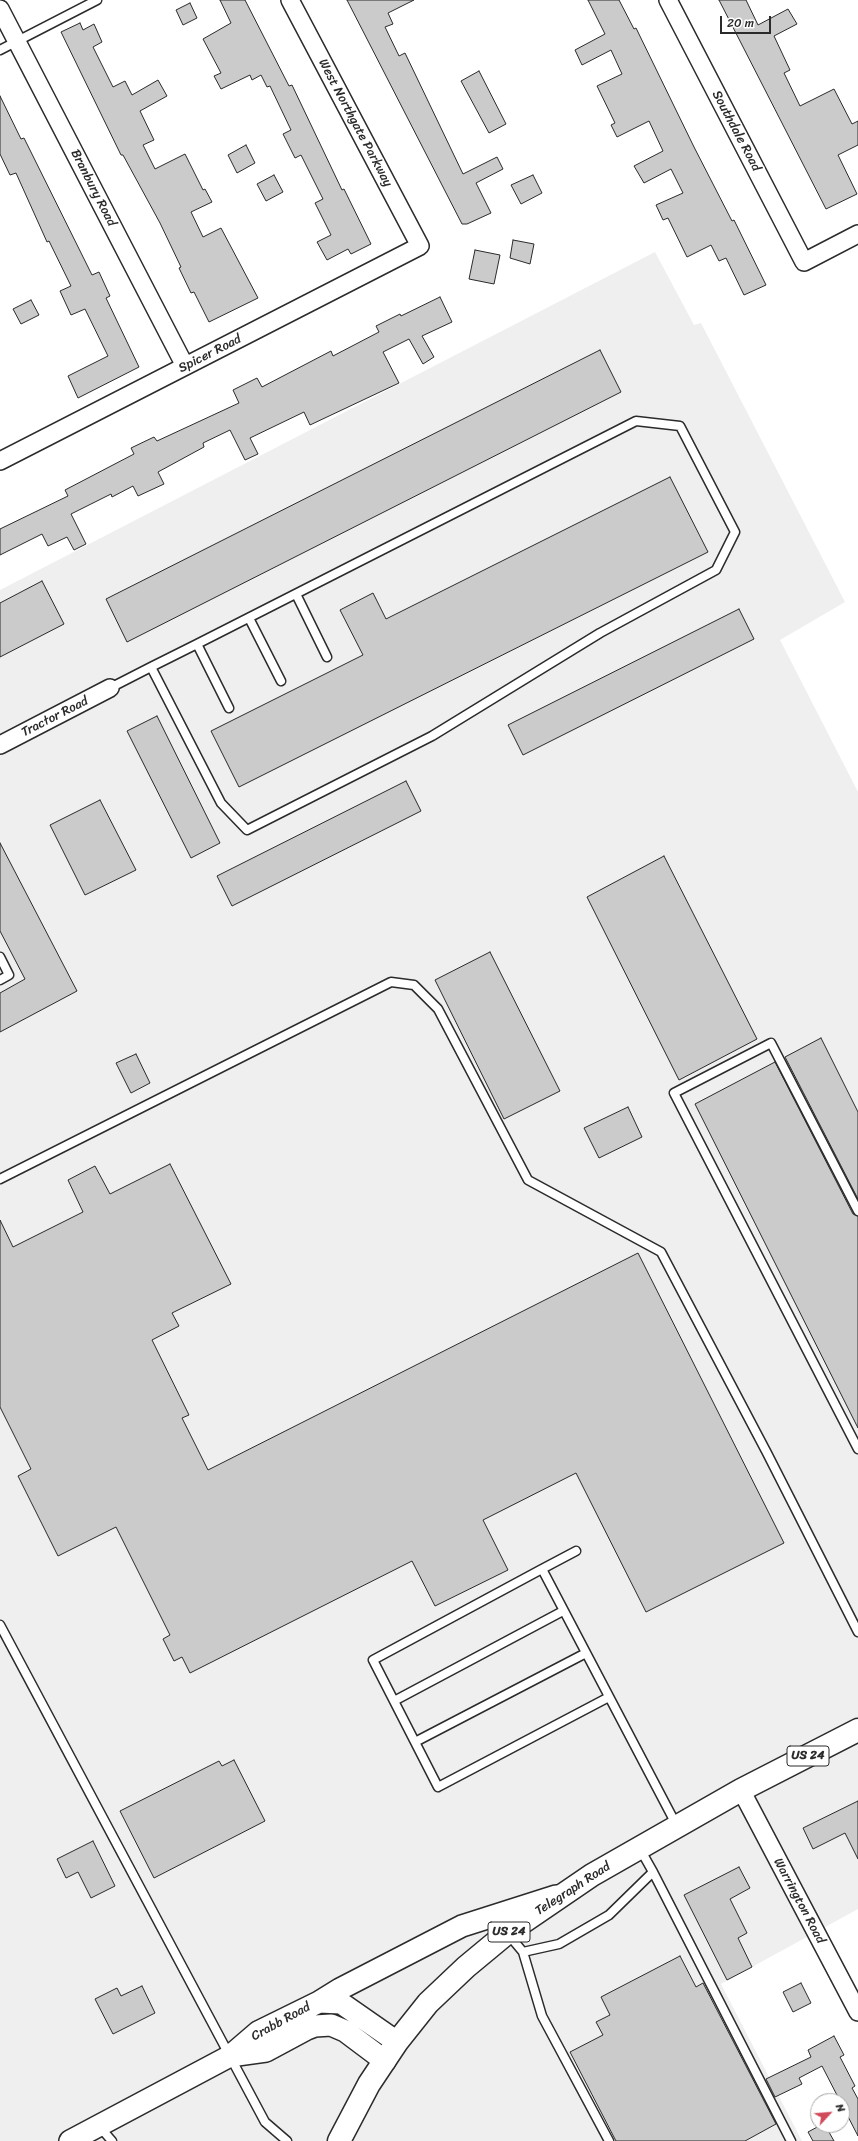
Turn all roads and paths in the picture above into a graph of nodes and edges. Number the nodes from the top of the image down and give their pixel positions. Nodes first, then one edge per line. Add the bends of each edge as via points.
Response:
1 (97, 0) edge
2 (290, 0) edge
3 (668, 0) edge
4 (0, 10) edge
5 (16, 41) junction
6 (0, 50) edge
7 (858, 234) edge
8 (420, 246) joint
9 (185, 366) junction
10 (0, 460) edge
11 (296, 594) junction
12 (249, 618) junction
13 (196, 644) junction
14 (327, 657) dead end
15 (151, 667) junction
16 (280, 680) dead end
17 (110, 688) joint
18 (229, 708) dead end
19 (0, 745) edge
20 (0, 957) edge
21 (0, 980) edge
22 (0, 1179) edge
23 (858, 1212) edge
24 (858, 1449) edge
25 (576, 1551) dead end
26 (542, 1569) junction
27 (563, 1611) junction
28 (0, 1625) edge
29 (858, 1632) edge
30 (586, 1653) junction
31 (609, 1697) junction
32 (394, 1701) junction
33 (858, 1730) edge
34 (415, 1742) junction
35 (741, 1790) junction
36 (677, 1826) junction
37 (639, 1848) junction
38 (653, 1872) junction
39 (563, 1894) junction
40 (507, 1933) junction
41 (523, 1952) junction
42 (319, 2002) junction
43 (858, 2012) edge
44 (397, 2042) junction
45 (230, 2056) junction
46 (385, 2061) junction
47 (106, 2133) edge
48 (70, 2141) edge
49 (287, 2141) edge
50 (339, 2141) edge
51 (608, 2141) edge
52 (791, 2141) edge

1 - 5 lane
2 - 8 street, West Northgate Parkway
3 - 7 street, Southdale Road via 804,262
4 - 5 street, Branbury Road
5 - 6 lane
5 - 9 street, Branbury Road
8 - 9 street, Spicer Road
9 - 10 street, Spicer Road
11 - 12 lane
11 - 14 lane
11 - 15 lane via 636,421 680,426 734,532 716,570 600,633 432,736 247,830 221,803
12 - 13 lane
12 - 16 lane
13 - 15 lane
13 - 18 lane
15 - 17 lane
17 - 19 street, Tractor Road
20 - 21 lane via 9,975
22 - 29 lane via 391,982 414,985 438,1009 528,1180 661,1252
23 - 24 lane via 771,1043 674,1093
25 - 26 lane
26 - 27 lane
26 - 32 lane via 373,1660
27 - 30 lane
27 - 32 lane
28 - 45 lane
30 - 31 lane
30 - 34 lane
31 - 34 lane via 438,1786
31 - 36 lane
32 - 34 lane
33 - 35 main road, Telegraph Road / US 24
35 - 36 main road, Telegraph Road / US 24
35 - 43 street, Warrington Road
36 - 37 main road, Telegraph Road / US 24
37 - 38 lane
37 - 39 main road, Telegraph Road / US 24
38 - 41 lane via 609,1915 559,1944
38 - 52 lane
39 - 40 main road, Telegraph Road / US 24
39 - 42 street via 462,1926
40 - 41 lane
40 - 44 main road, Telegraph Road / US 24 via 428,2003
41 - 51 lane via 542,2016
42 - 44 street, Crabb Road via 341,2003
42 - 45 street, Crabb Road via 258,2032
44 - 46 main road, Telegraph Road / US 24
45 - 46 street, Crabb Road via 266,2051 307,2029 331,2026 345,2031
45 - 47 street, Crabb Road
45 - 49 lane via 265,2122
46 - 50 main road, Telegraph Road / US 24 via 369,2084
47 - 48 street, Crabb Road

